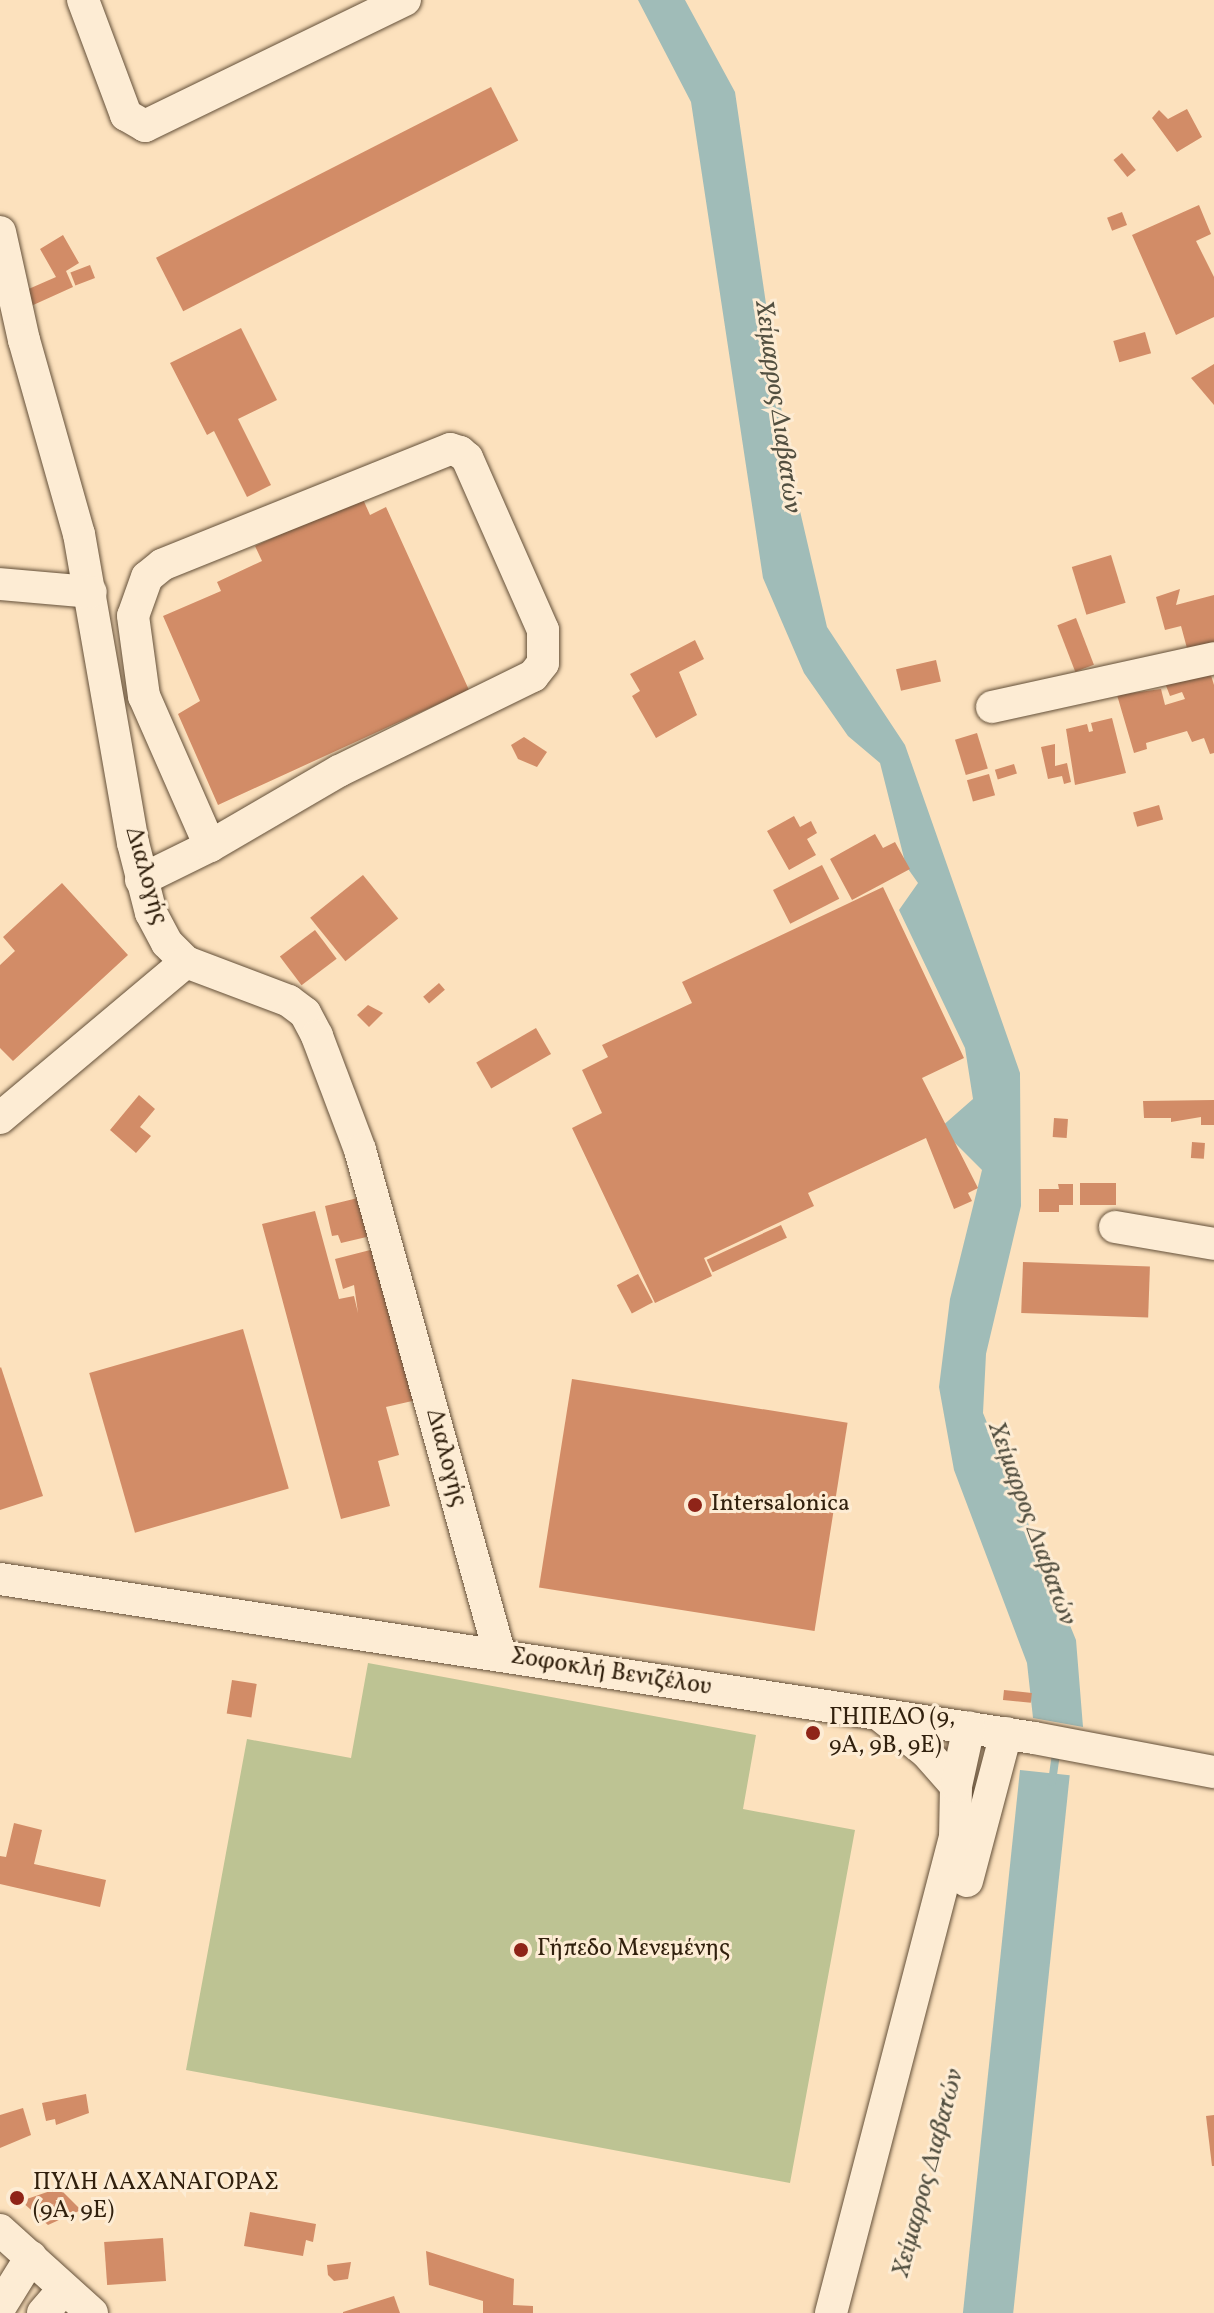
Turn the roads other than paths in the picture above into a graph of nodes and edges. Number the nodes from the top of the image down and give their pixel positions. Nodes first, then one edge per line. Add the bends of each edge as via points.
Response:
1 (83, 0) edge
2 (405, 0) edge
3 (0, 232) edge
4 (12, 346) edge
5 (0, 584) edge
6 (91, 592) junction
7 (1214, 658) edge
8 (992, 707) dead end
9 (210, 846) junction
10 (141, 880) junction
11 (186, 962) junction
12 (0, 1118) edge
13 (1115, 1227) dead end
14 (1214, 1244) edge
15 (0, 1579) edge
16 (500, 1655) junction
17 (879, 1714) junction
18 (969, 1727) junction
19 (1020, 1735) junction
20 (1210, 1776) edge
21 (956, 1786) junction
22 (0, 2230) edge
23 (31, 2257) junction
24 (64, 2289) junction
25 (0, 2307) edge
26 (43, 2313) edge
27 (92, 2313) edge
28 (831, 2313) edge
29 (852, 2313) edge

1 - 2 street via 126,115 145,126
3 - 4 street, Διαλογής
4 - 6 street, Διαλογής
5 - 6 street
6 - 10 street, Διαλογής
7 - 8 street
9 - 9 street via 339,771 533,676 543,663 543,630 460,452 450,449 162,565 147,577 133,616 144,696
9 - 10 street
10 - 11 street, Διαλογής via 155,924
11 - 12 street
11 - 16 street, Διαλογής via 289,1001 305,1013 317,1036 360,1150
13 - 14 street
15 - 16 street, Σοφοκλή Βενιζέλου
16 - 17 street, Σοφοκλή Βενιζέλου
17 - 18 street, Σοφοκλή Βενιζέλου
17 - 21 street via 926,1752
18 - 19 street, Σοφοκλή Βενιζέλου
18 - 21 street
19 - 20 street, Σοφοκλή Βενιζέλου
19 - 29 street
21 - 28 street via 955,1838
22 - 23 street
23 - 24 street
23 - 25 street
24 - 26 street
24 - 27 street

